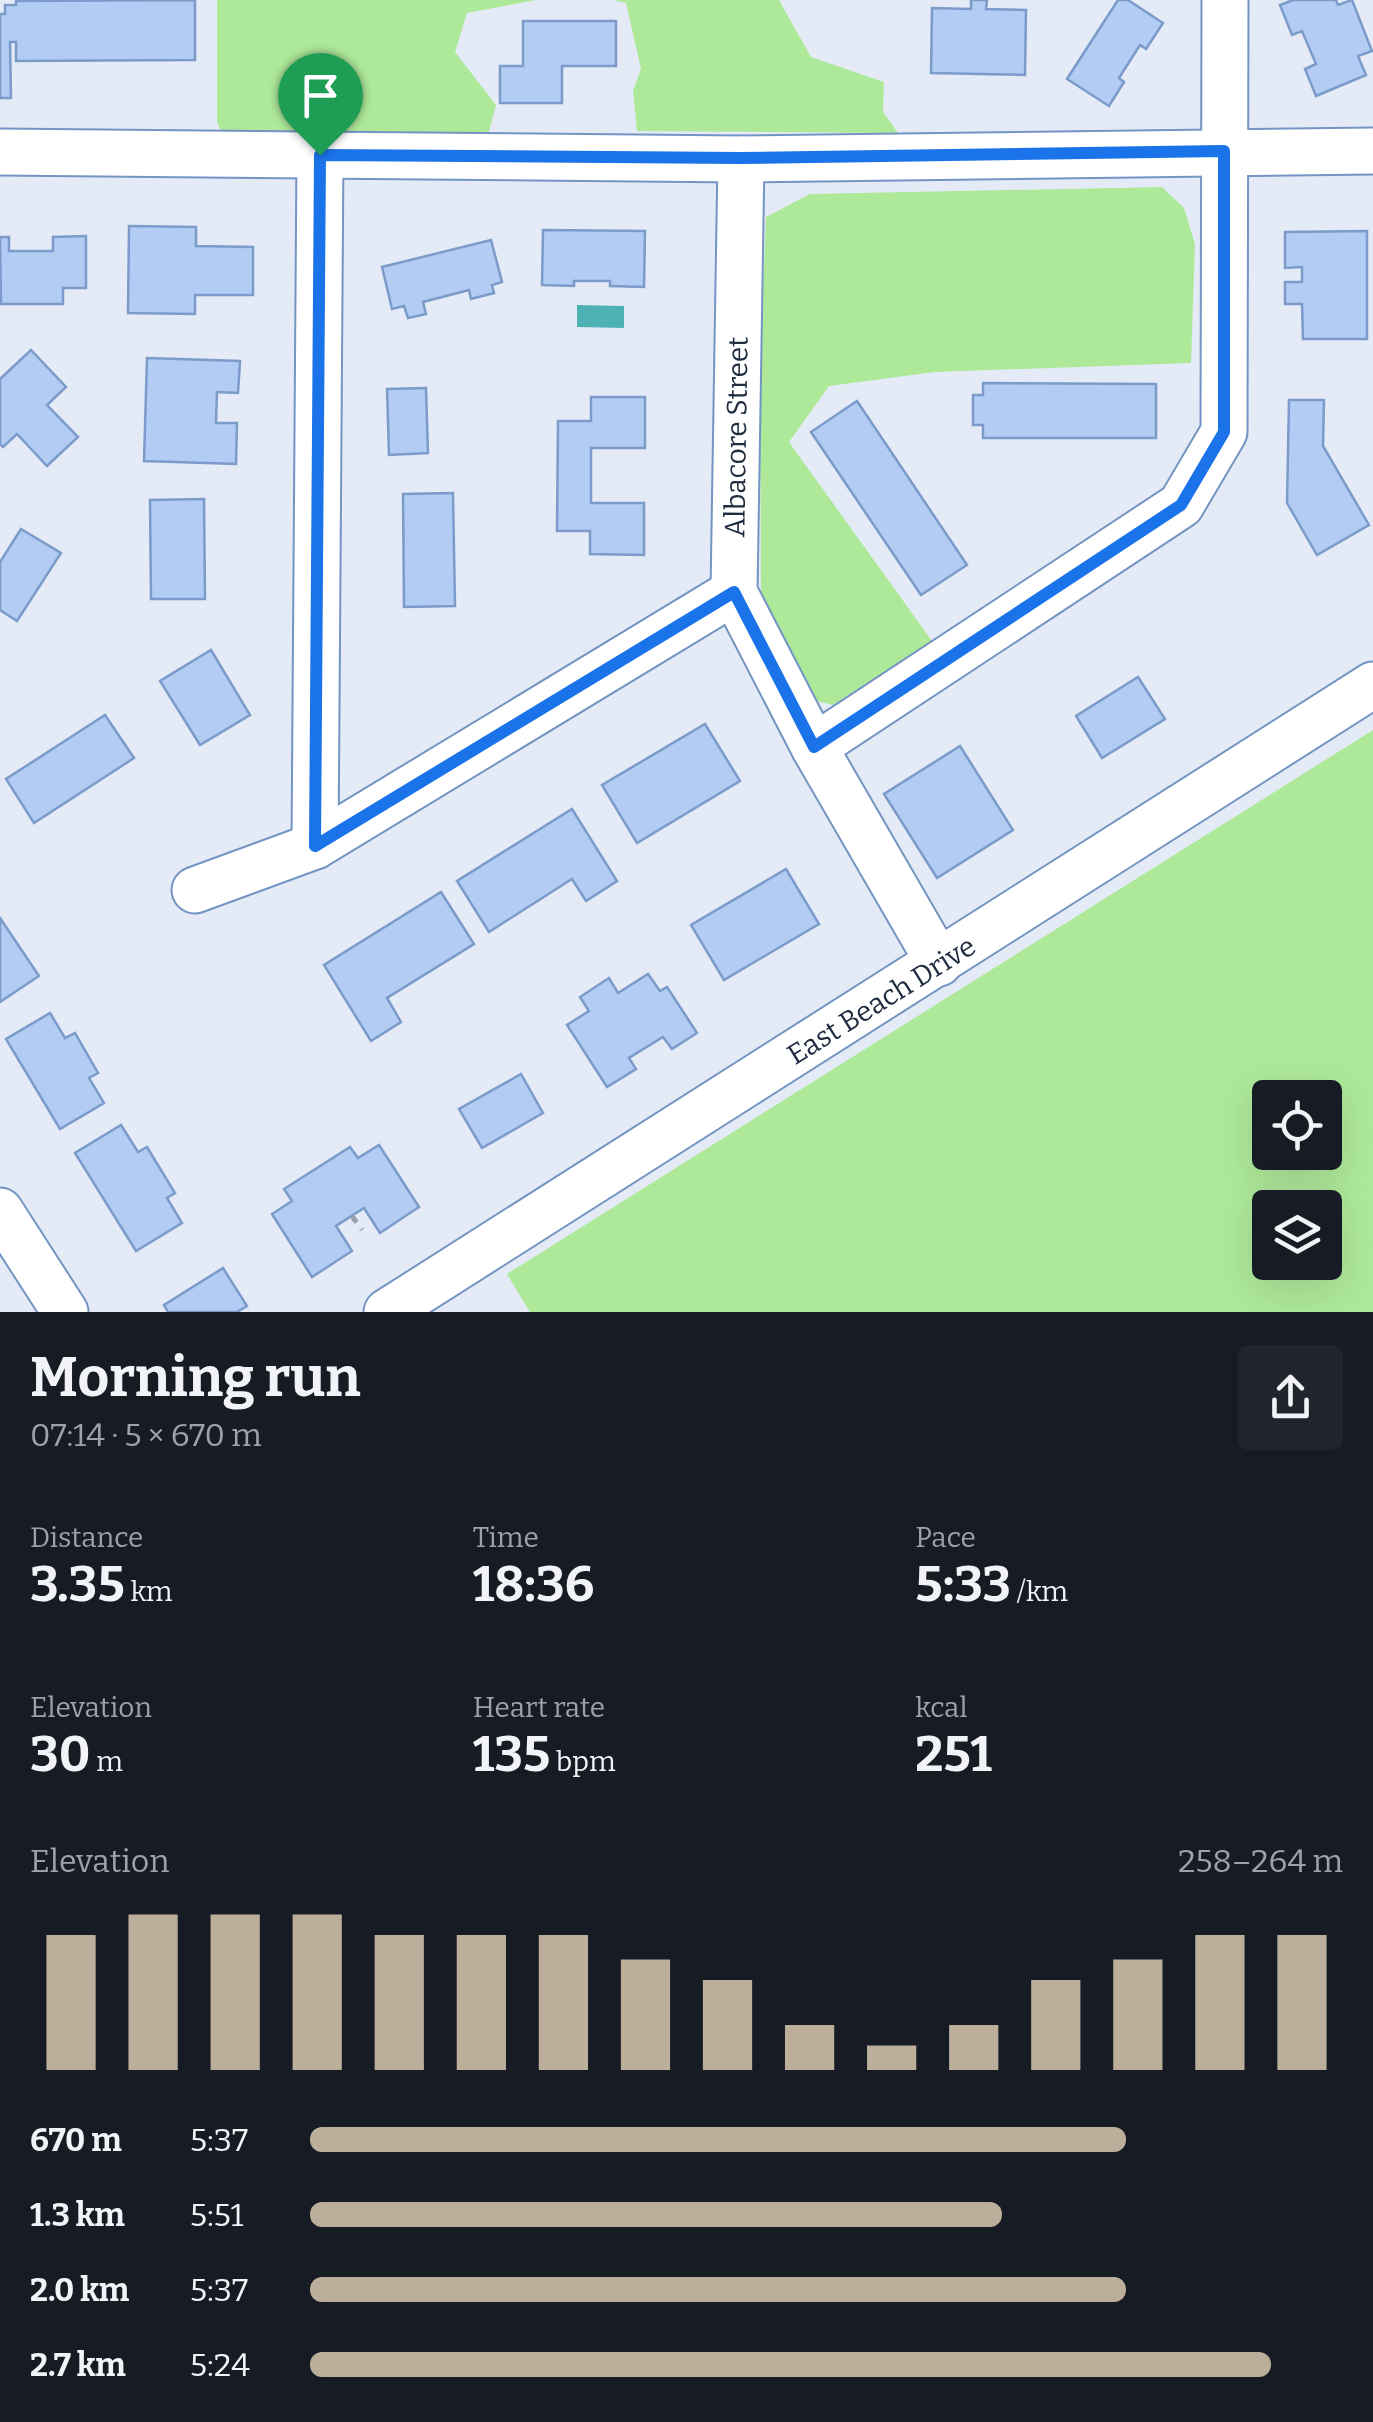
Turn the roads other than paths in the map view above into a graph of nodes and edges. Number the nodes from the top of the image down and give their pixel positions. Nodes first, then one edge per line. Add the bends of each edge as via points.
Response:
1 (1225, 0) edge
2 (1224, 151) junction
3 (1373, 151) edge
4 (0, 152) edge
5 (320, 155) junction
6 (740, 158) junction
7 (734, 592) junction
8 (1373, 685) edge
9 (814, 747) junction
10 (315, 846) junction
11 (194, 890) dead end
12 (939, 964) junction
13 (0, 1211) edge
14 (65, 1312) edge
15 (387, 1312) edge

1 - 2 street
2 - 3 street
2 - 6 street
2 - 9 street via 1224,432 1181,505
4 - 5 street
5 - 6 street
5 - 10 street
6 - 7 street, Albacore Street
7 - 9 street, Albacore Street
7 - 10 street
8 - 12 street, East Beach Drive
9 - 12 street, Albacore Street
10 - 11 street
12 - 15 street, East Beach Drive
13 - 14 street

